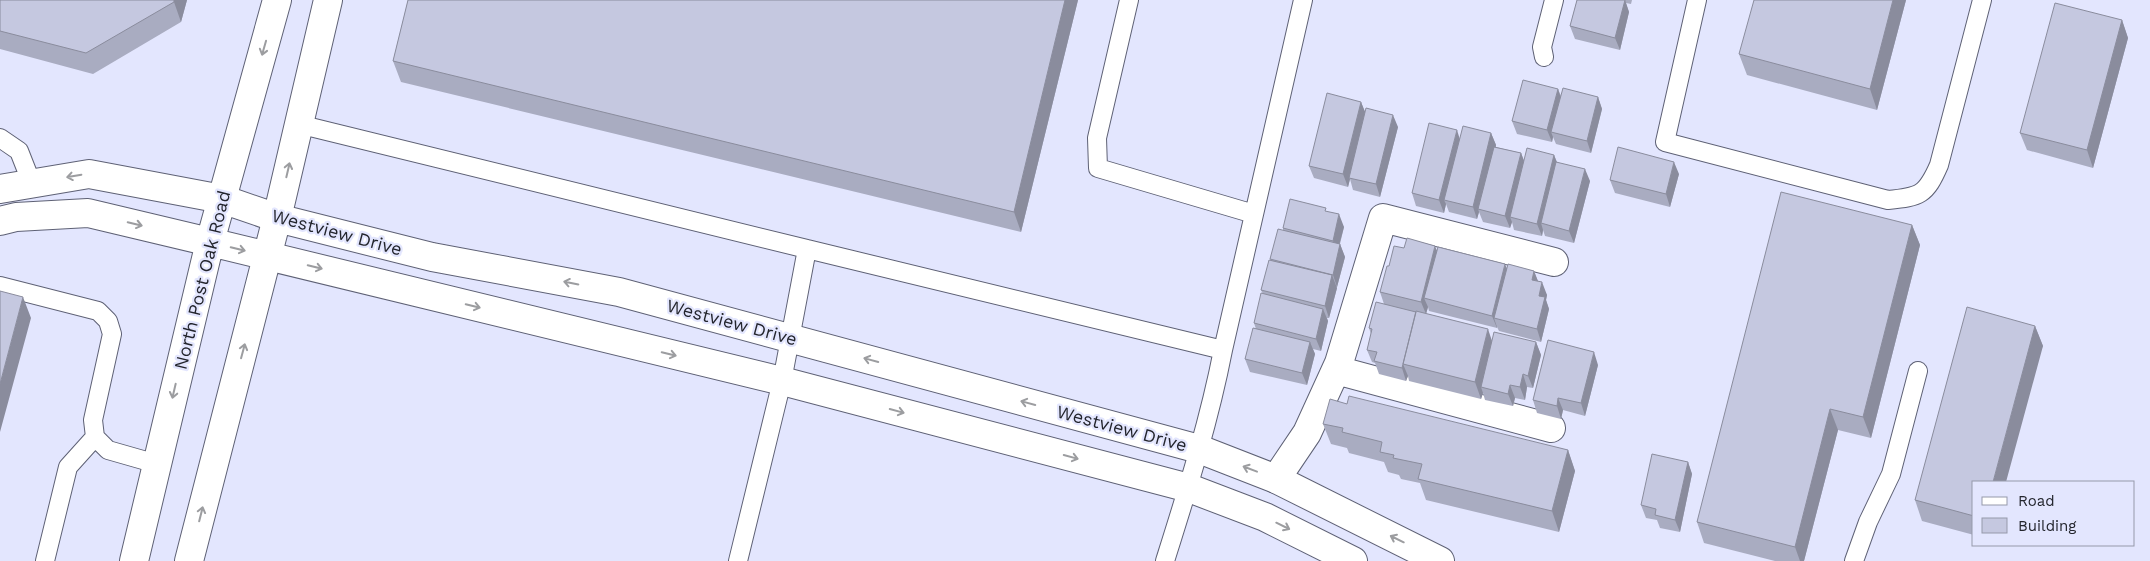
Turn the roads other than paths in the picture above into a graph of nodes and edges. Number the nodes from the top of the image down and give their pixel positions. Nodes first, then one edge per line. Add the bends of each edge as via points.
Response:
1 (277, 0) edge
2 (328, 0) edge
3 (1129, 0) edge
4 (1303, 0) edge
5 (1554, 0) edge
6 (1697, 0) edge
7 (1982, 0) edge
8 (1544, 57) dead end
9 (298, 124) junction
10 (0, 138) edge
11 (32, 184) junction
12 (0, 189) edge
13 (222, 199) junction
14 (1254, 214) junction
15 (278, 218) junction
16 (0, 221) edge
17 (210, 242) junction
18 (808, 249) junction
19 (267, 256) junction
20 (1554, 262) dead end
21 (0, 286) edge
22 (791, 338) junction
23 (1222, 350) junction
24 (1336, 370) junction
25 (1918, 371) dead end
26 (782, 381) junction
27 (1551, 428) dead end
28 (95, 436) junction
29 (1199, 449) junction
30 (157, 464) junction
31 (1276, 479) junction
32 (1189, 488) junction
33 (45, 561) edge
34 (134, 561) edge
35 (189, 561) edge
36 (738, 561) edge
37 (1165, 561) edge
38 (1353, 561) edge
39 (1440, 561) edge
40 (1854, 561) edge

1 -> 13 main road, North Post Oak Road
2 - 9 main road
3 - 14 lane via 1097,138 1098,168
4 - 14 lane
5 - 8 lane via 1542,47
6 - 7 lane via 1665,142 1888,200 1914,198 1931,184 1939,165
15 -> 9 main road
9 - 18 lane
10 - 11 lane via 19,151
11 - 12 main road, Westview Drive
13 -> 11 main road, Westview Drive via 89,174
13 - 15 main road, Westview Drive
13 - 17 main road, North Post Oak Road
14 - 23 lane
15 - 19 main road
22 -> 15 main road, Westview Drive via 619,292 432,257
16 -> 17 main road via 16,217 88,213
17 -> 19 main road
17 -> 30 main road, North Post Oak Road
18 - 22 lane
18 - 23 lane
19 -> 26 main road
35 -> 19 main road
20 - 24 main road via 1383,218
21 - 28 lane via 98,311 108,321 112,334 93,420
22 - 26 lane
29 -> 22 main road, Westview Drive
23 - 29 lane
24 - 27 main road
24 - 31 main road via 1307,433
25 - 40 lane via 1891,474
26 -> 32 main road
26 - 36 lane
28 - 30 lane via 108,450
28 - 33 lane via 68,467
31 -> 29 main road, Westview Drive
29 - 32 lane
30 - 34 main road, North Post Oak Road
39 -> 31 main road, Westview Drive
32 - 37 lane
32 -> 38 main road via 1265,518

